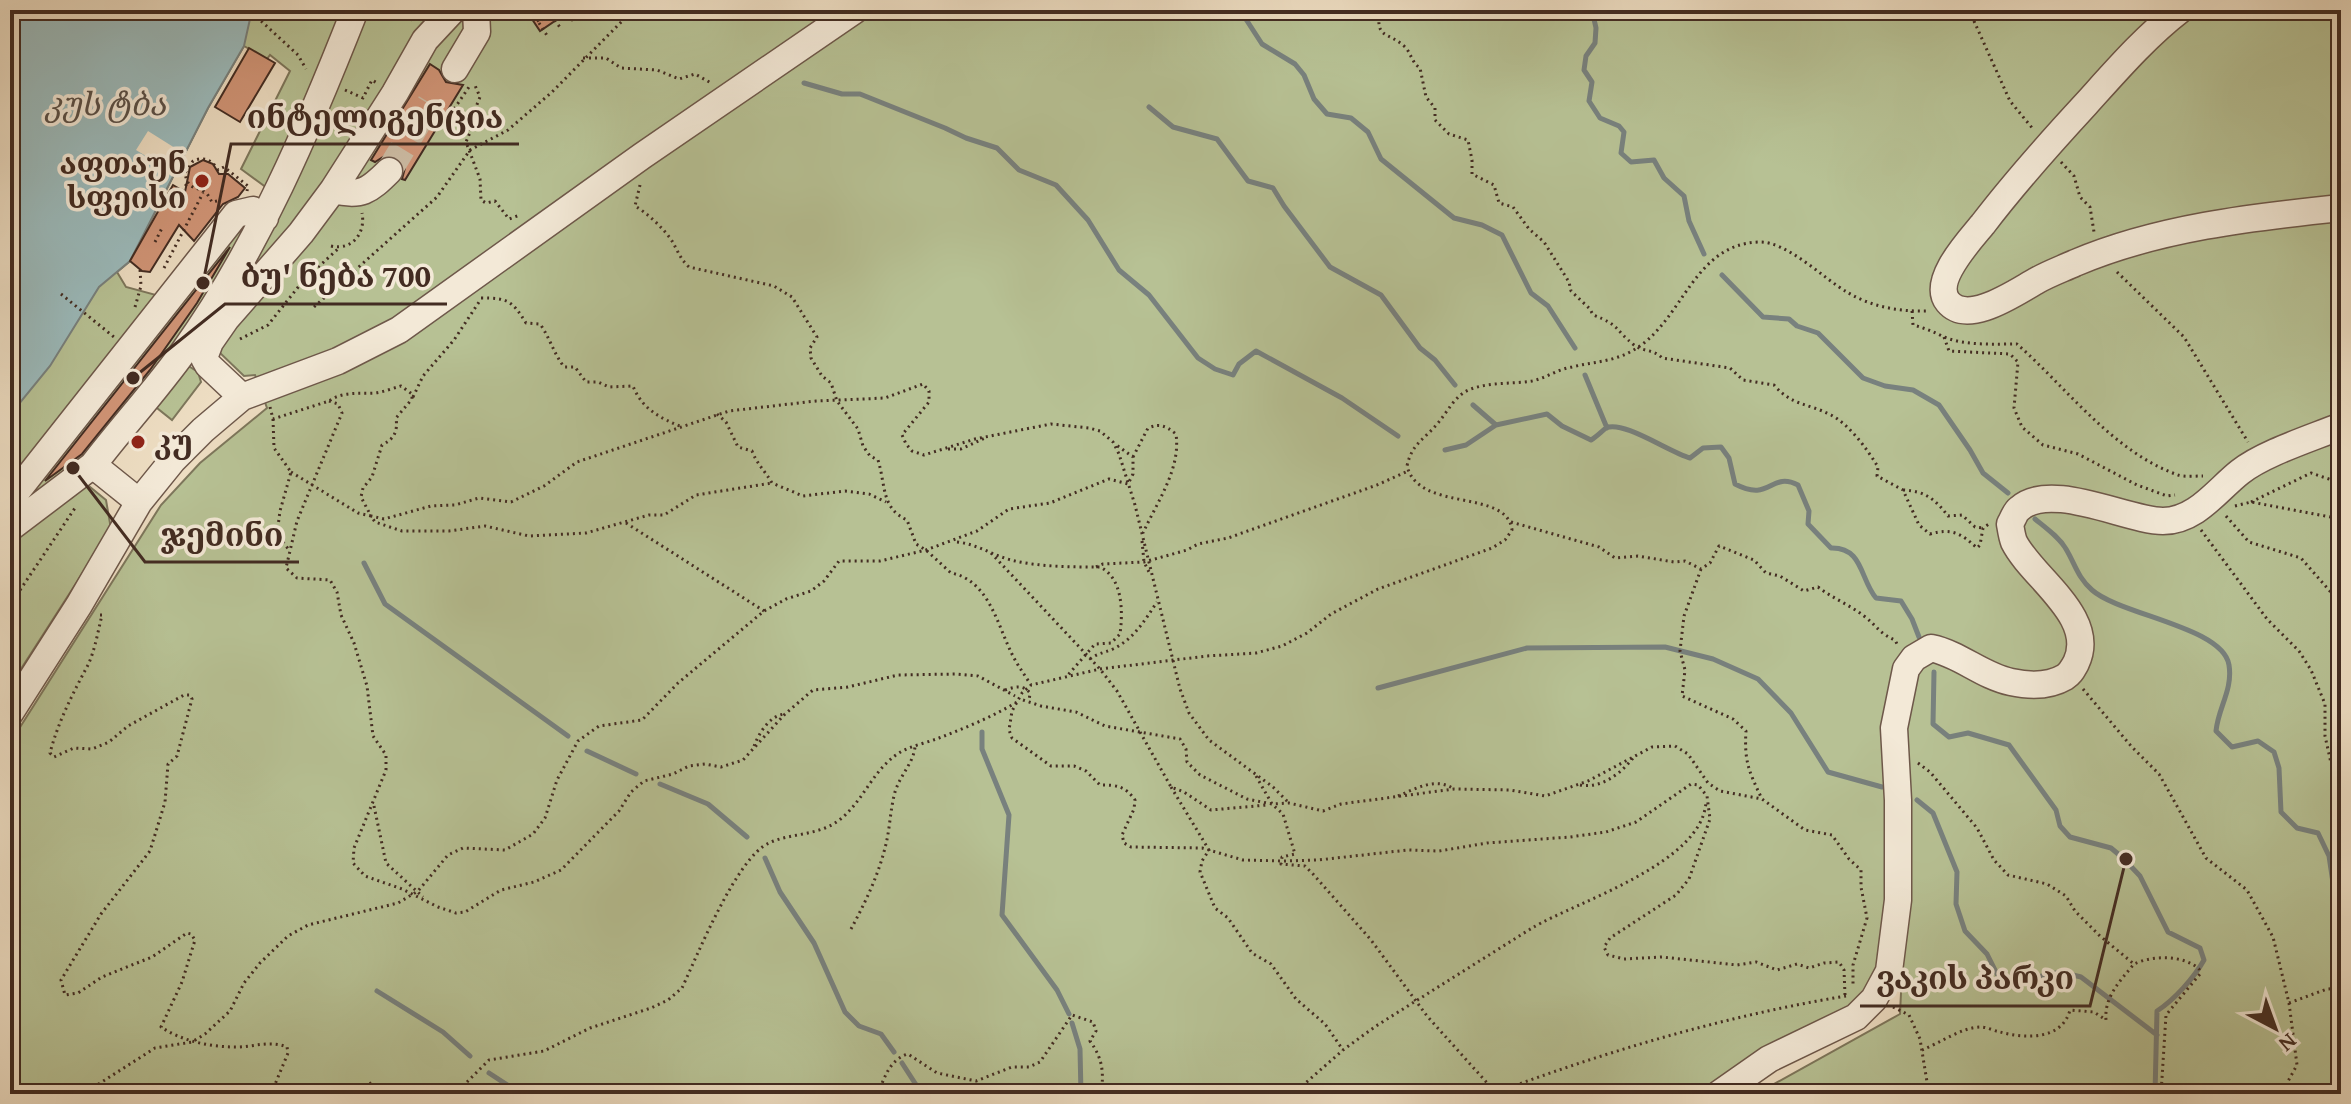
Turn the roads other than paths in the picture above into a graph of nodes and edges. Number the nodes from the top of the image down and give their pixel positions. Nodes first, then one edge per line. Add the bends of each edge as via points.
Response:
1 (355, 10) edge
2 (453, 10) edge
3 (476, 10) edge
4 (855, 10) edge
5 (2180, 10) edge
6 (463, 74) road end
7 (389, 171) tunnel mouth
8 (341, 192) junction
9 (2341, 208) edge
10 (265, 218) junction
11 (199, 353) junction
12 (242, 397) junction
13 (2341, 426) edge
14 (93, 465) junction
15 (139, 502) junction
16 (15, 524) edge
17 (10, 713) edge
18 (1719, 1094) edge

1 - 10 street
2 - 8 street via 425,40
3 - 6 street via 477,32
4 - 12 street via 636,161 480,287 369,347
5 - 9 street via 2047,147 1953,262 1947,300 1968,311 1985,308 2100,253 2241,220
7 - 8 street via 357,194
8 - 11 street
10 - 11 street
10 - 16 street via 253,210 236,214 14,495
11 - 12 street
11 - 14 street
12 - 15 street via 173,460
13 - 18 street via 2251,466 2198,505 2164,521 2055,498 2018,509 2010,524 2014,542 2064,602 2076,626 2080,643 2070,674 2036,685 1993,676 1946,651 1931,648 1914,658 1906,669 1894,728 1898,900 1889,971 1874,999 1856,1017 1769,1059
14 - 15 street
14 - 16 street
15 - 17 street

